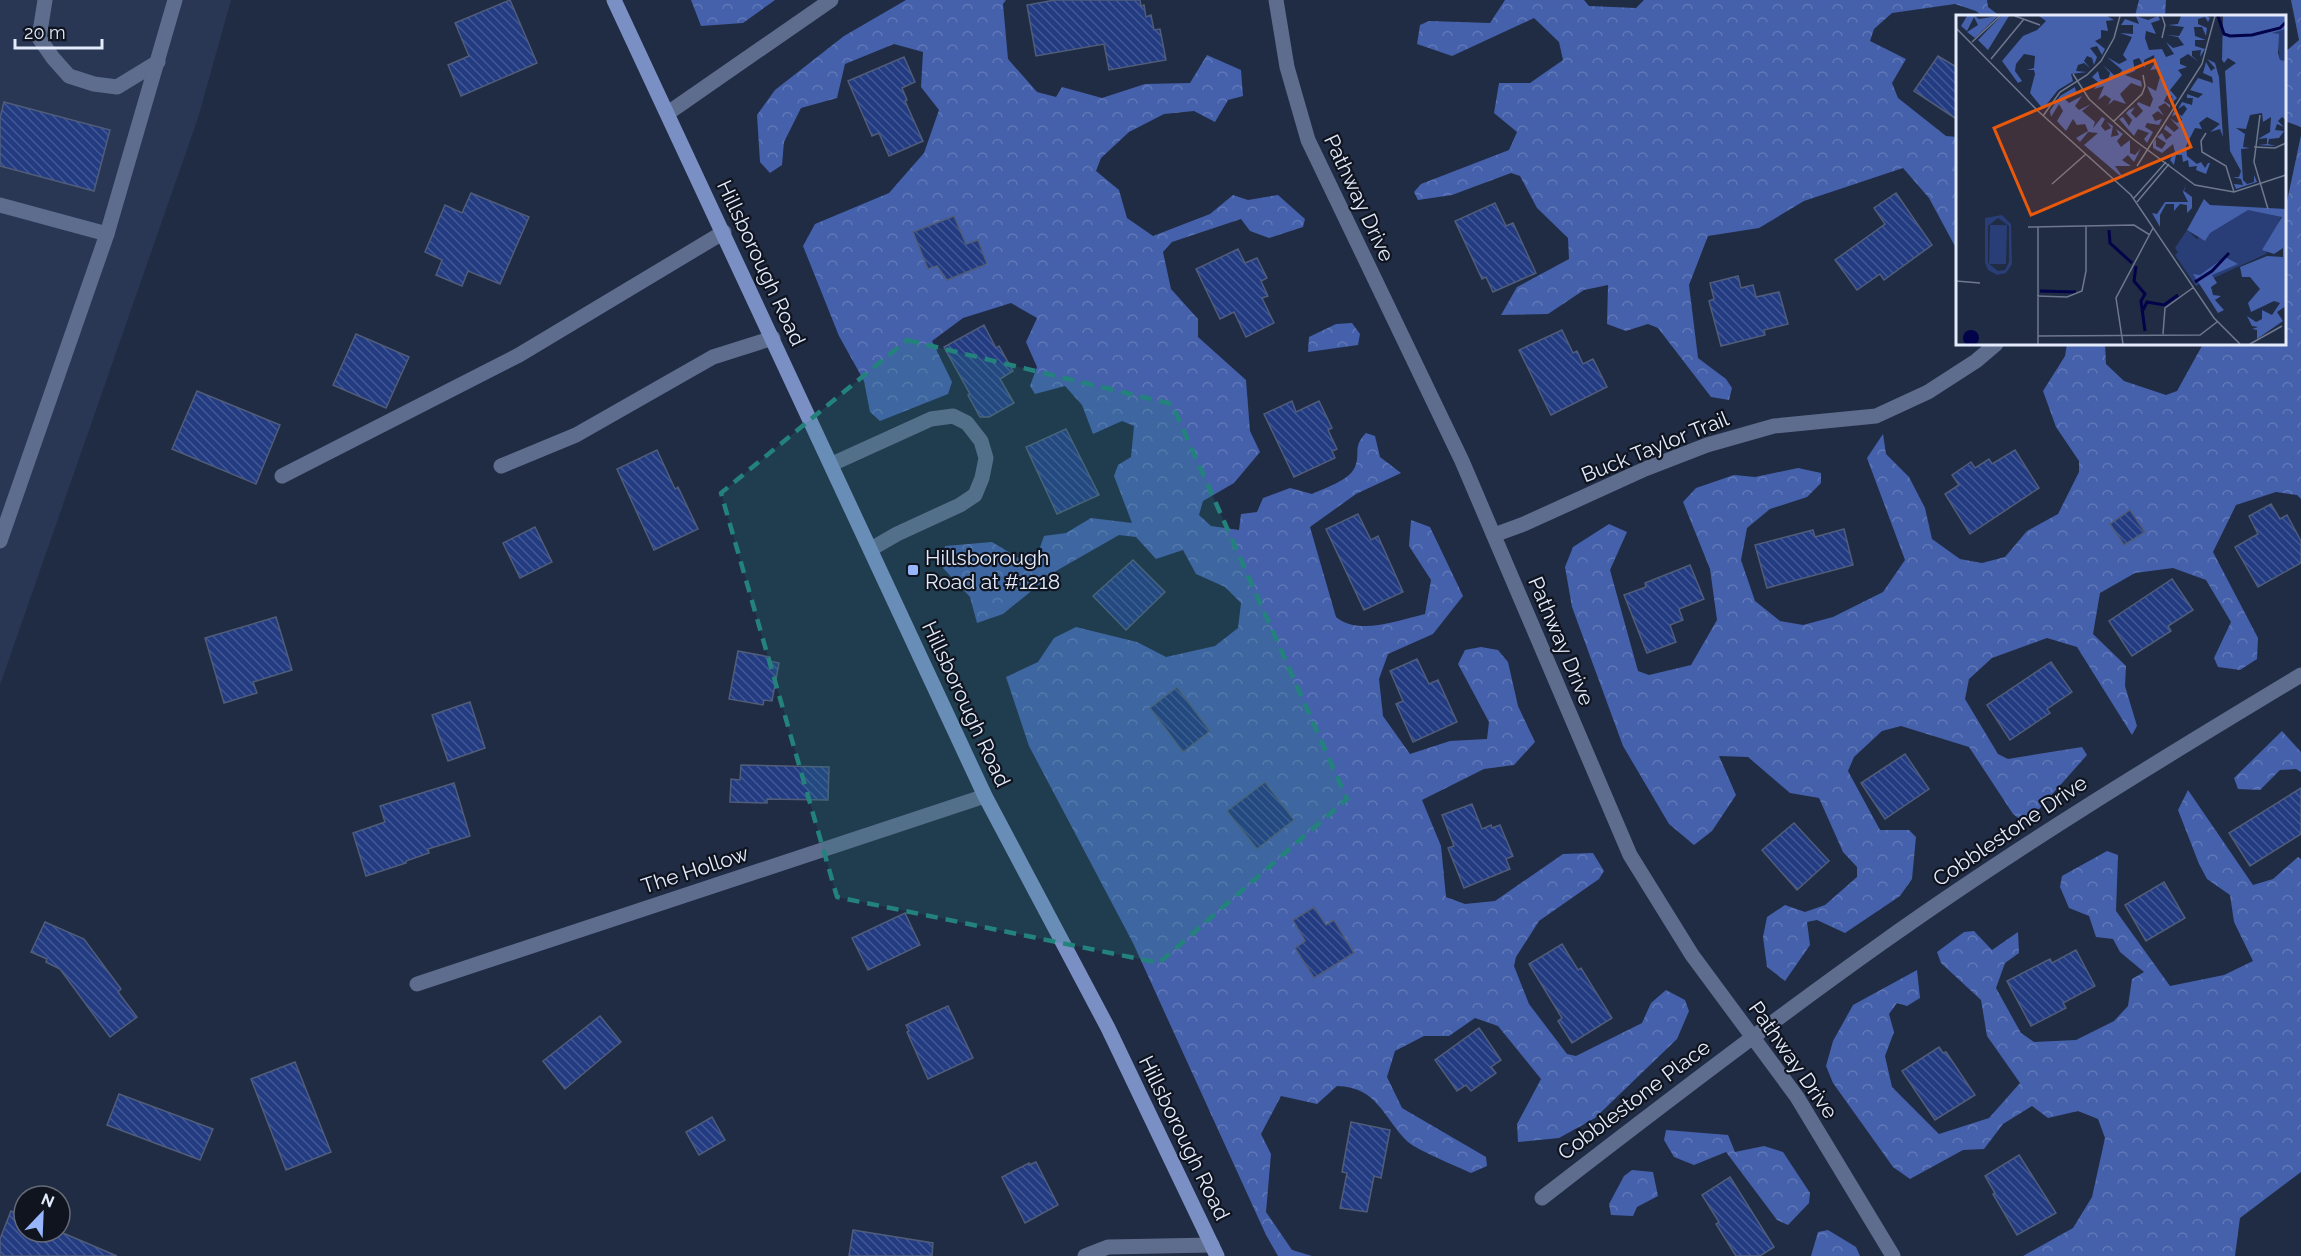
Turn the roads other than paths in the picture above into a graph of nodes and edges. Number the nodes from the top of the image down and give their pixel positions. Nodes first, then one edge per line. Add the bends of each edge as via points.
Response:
1 (45, 0) edge
2 (175, 0) edge
3 (614, 0) edge
4 (831, 0) edge
5 (1276, 0) edge
6 (159, 62) junction
7 (668, 113) junction
8 (0, 205) edge
9 (724, 232) junction
10 (106, 234) junction
11 (773, 338) junction
12 (1995, 345) edge
13 (832, 464) junction
14 (501, 466) dead end
15 (282, 476) dead end
16 (1494, 535) junction
17 (0, 541) edge
18 (871, 549) junction
19 (2301, 675) edge
20 (985, 796) junction
21 (417, 984) dead end
22 (1752, 1037) junction
23 (1542, 1198) dead end
24 (1215, 1250) edge
25 (1085, 1256) edge
26 (1893, 1256) edge

1 - 6 street via 39,38 69,76 117,87
2 - 6 street
3 - 7 main road, Hillsborough Road
4 - 7 street
5 - 16 street, Pathway Drive via 1287,67 1308,140
6 - 10 street
7 - 9 main road, Hillsborough Road
8 - 10 street
9 - 11 main road, Hillsborough Road
9 - 15 street via 519,355
10 - 17 street
11 - 13 main road, Hillsborough Road
11 - 14 street via 713,357 576,435
12 - 16 street, Buck Taylor Trail via 1928,392 1876,416 1774,426 1707,445
13 - 18 main road, Hillsborough Road
13 - 18 street via 931,418 953,416 967,423 981,441 986,458 975,495
16 - 22 street, Pathway Drive via 1630,855 1692,955
18 - 20 main road, Hillsborough Road
19 - 22 street, Cobblestone Drive via 2139,772 1994,866
20 - 21 street, The Hollow
20 - 24 main road, Hillsborough Road via 1108,1028
22 - 23 street, Cobblestone Place
22 - 26 street, Pathway Drive via 1797,1097
24 - 25 street via 1108,1247

